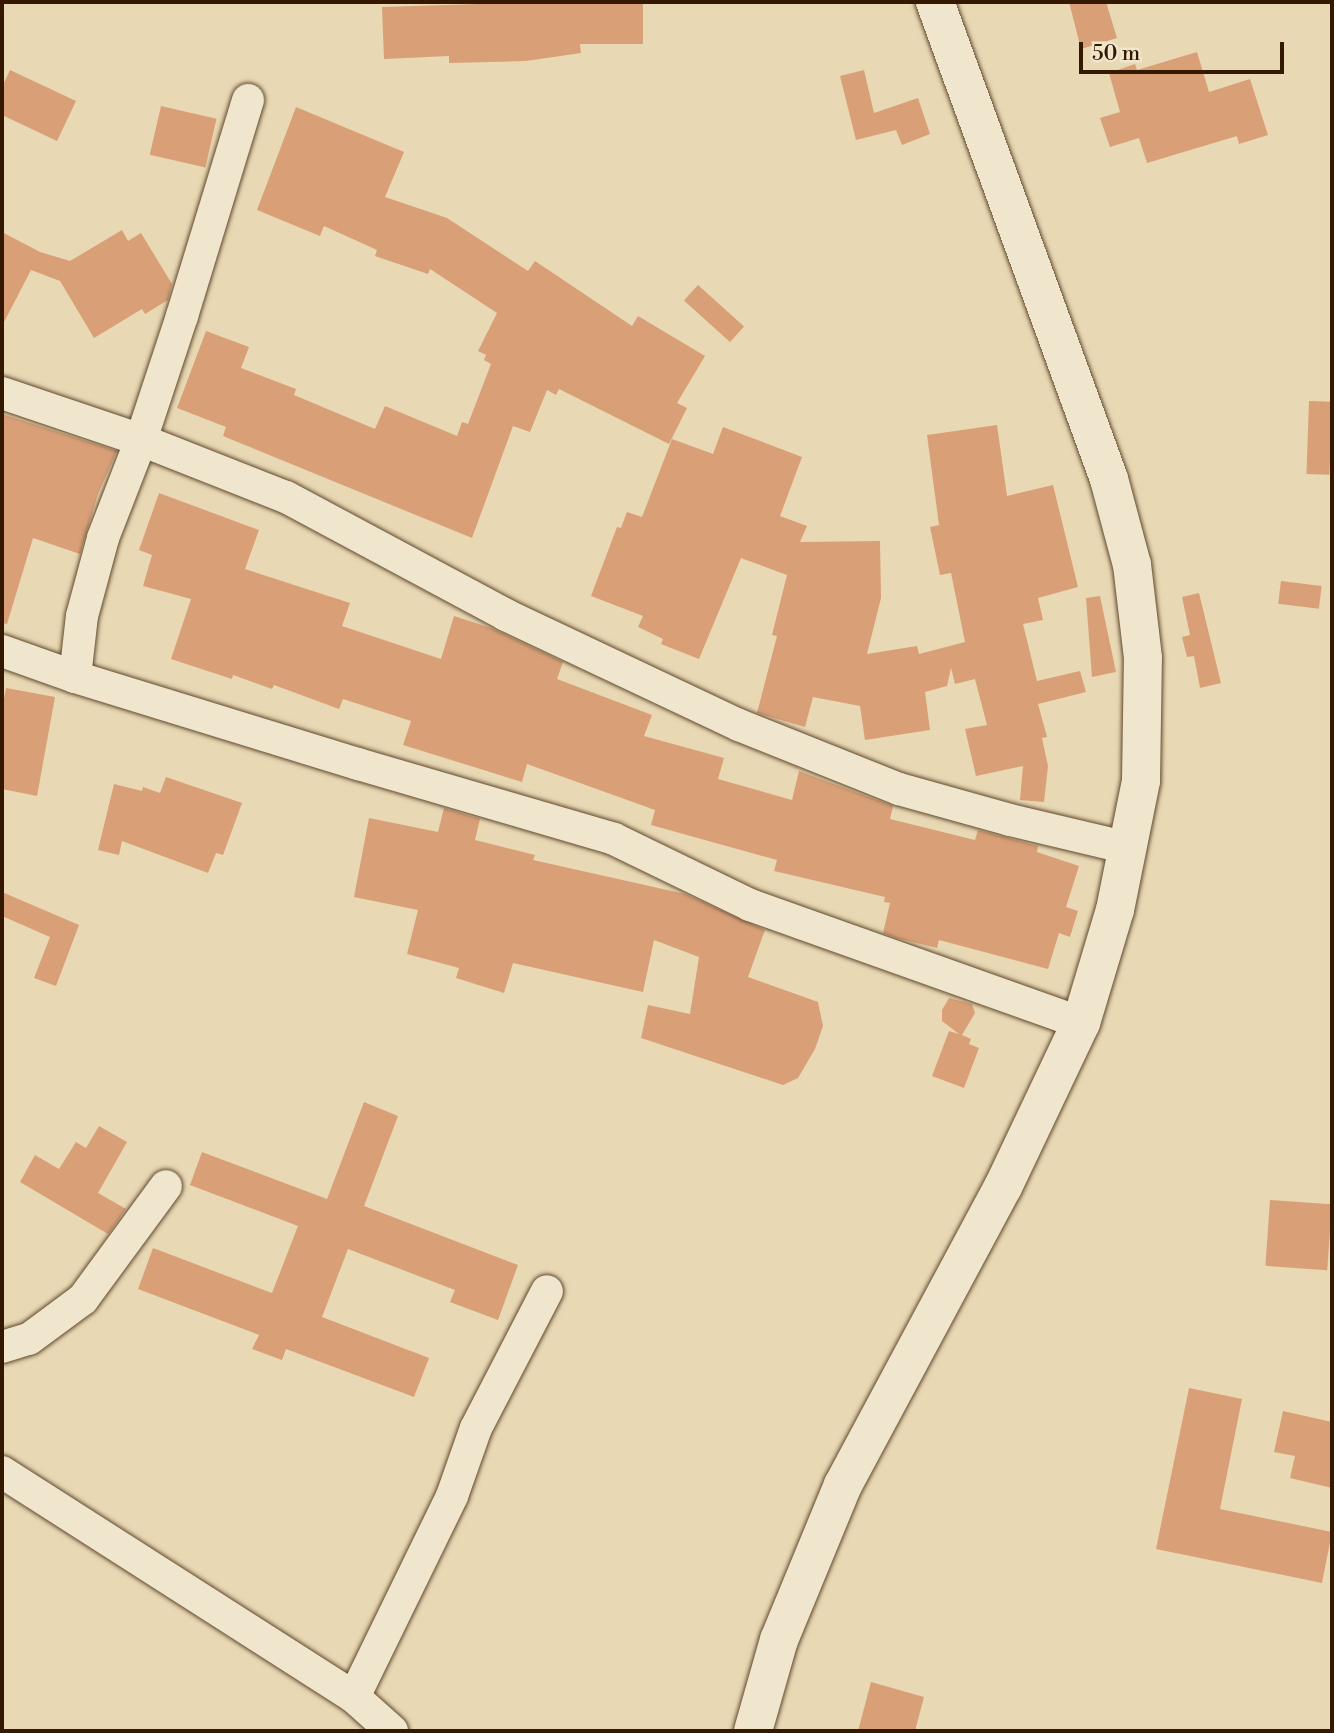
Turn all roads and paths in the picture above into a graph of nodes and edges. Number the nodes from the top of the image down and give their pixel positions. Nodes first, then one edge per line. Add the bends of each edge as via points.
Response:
1 (935, 2) edge
2 (248, 100) dead end
3 (2, 393) edge
4 (141, 440) junction
5 (2, 651) edge
6 (75, 677) junction
7 (1128, 848) junction
8 (1080, 1023) junction
9 (166, 1186) dead end
10 (547, 1291) dead end
11 (2, 1348) edge
12 (2, 1472) edge
13 (354, 1697) junction
14 (393, 1731) edge
15 (754, 1731) edge

1 - 7 main road via 1109,479 1132,565 1143,658 1141,781
2 - 4 street
3 - 4 street
4 - 6 street via 103,538 82,616
4 - 7 street via 286,497 506,615 739,725 899,789
5 - 6 street
6 - 8 street via 614,839 750,905
7 - 8 main road via 1115,910
8 - 15 main road via 1003,1187 843,1485 779,1640
9 - 11 street via 83,1299 29,1339
10 - 13 street via 476,1428 452,1496
12 - 13 street
13 - 14 street

